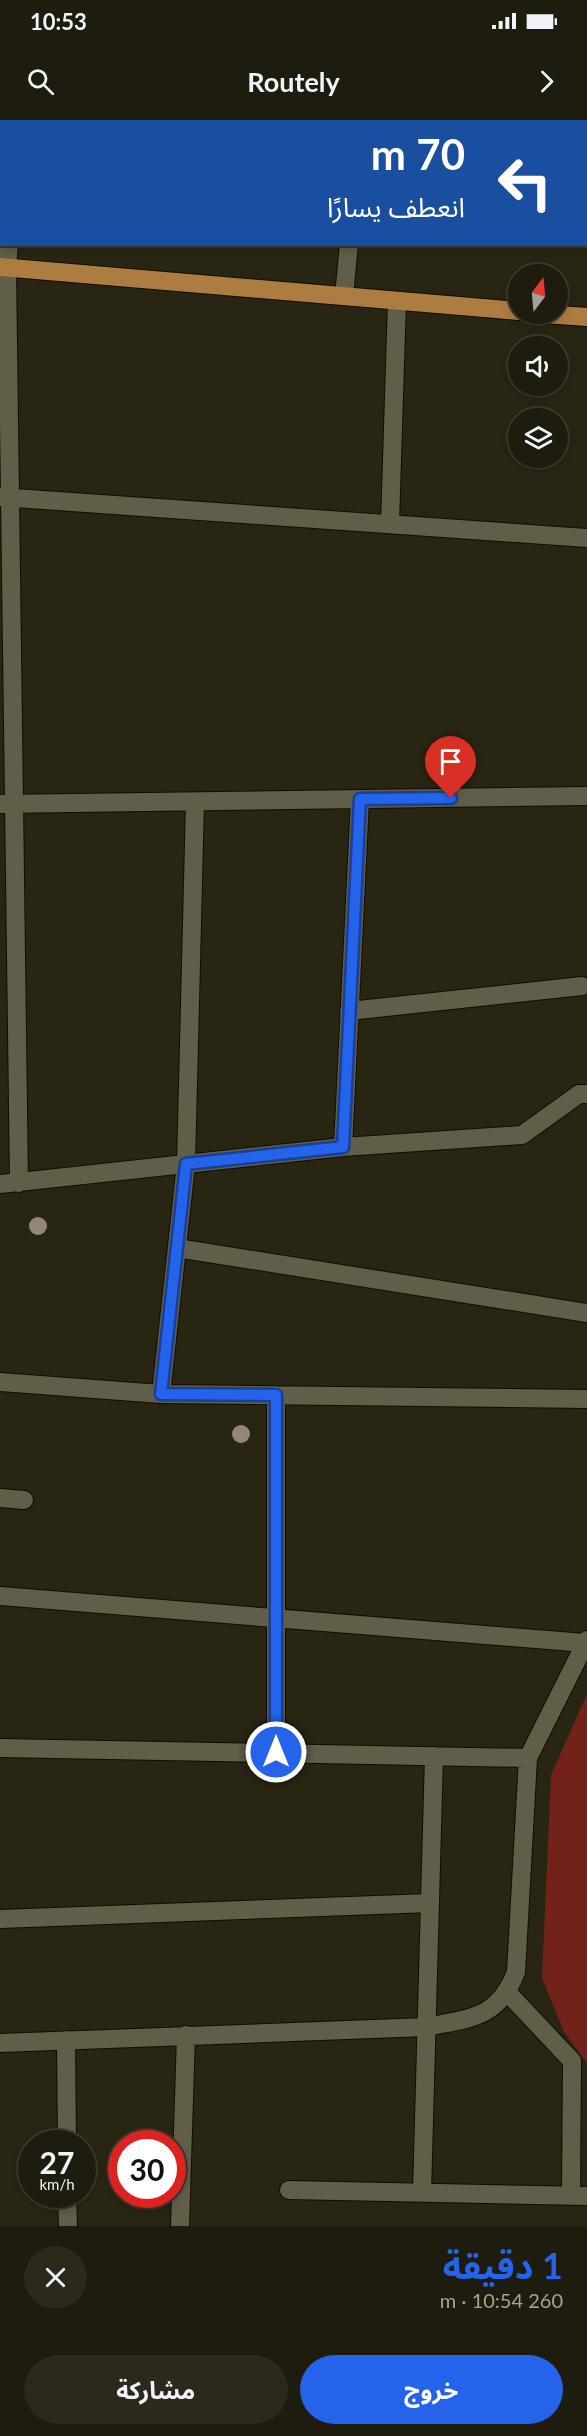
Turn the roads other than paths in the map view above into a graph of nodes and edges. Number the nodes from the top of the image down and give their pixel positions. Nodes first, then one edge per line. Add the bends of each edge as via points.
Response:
1 (9, 246) edge
2 (349, 246) edge
3 (4, 267) edge
4 (344, 296) junction
5 (397, 301) junction
6 (508, 310) edge
7 (568, 316) edge
8 (587, 317) edge
9 (5, 497) edge
10 (390, 524) junction
11 (587, 538) edge
12 (587, 796) edge
13 (360, 799) junction
14 (195, 802) junction
15 (7, 804) edge
16 (582, 986) dead end
17 (350, 1011) junction
18 (8, 1048) edge
19 (587, 1094) edge
20 (343, 1147) junction
21 (186, 1164) junction
22 (19, 1183) junction
23 (0, 1184) edge
24 (177, 1248) junction
25 (587, 1313) edge
26 (0, 1382) edge
27 (161, 1394) junction
28 (276, 1395) junction
29 (587, 1399) edge
30 (0, 1498) edge
31 (24, 1500) dead end
32 (0, 1596) edge
33 (276, 1618) junction
34 (586, 1642) edge
35 (0, 1748) edge
36 (276, 1752) junction
37 (434, 1756) junction
38 (528, 1758) junction
39 (430, 1903) junction
40 (0, 1919) edge
41 (508, 1993) junction
42 (426, 2027) junction
43 (186, 2036) junction
44 (66, 2040) junction
45 (0, 2043) edge
46 (67, 2130) edge
47 (289, 2190) dead end
48 (422, 2193) junction
49 (579, 2195) edge
50 (67, 2208) edge
51 (68, 2226) edge
52 (180, 2226) edge

1 - 3 street
2 - 4 street
3 - 4 main road
3 - 9 street
4 - 5 main road
5 - 6 main road
5 - 10 street
7 - 8 main road
9 - 10 street
9 - 15 street
10 - 11 street
12 - 13 street
13 - 14 street
13 - 17 street
14 - 15 street
14 - 21 street
15 - 18 street
16 - 17 street
17 - 20 street
18 - 22 street
19 - 20 street via 579,1094 522,1135
20 - 21 street
21 - 22 street
21 - 24 street
22 - 23 street
24 - 25 street
24 - 27 street
26 - 27 street
27 - 28 street
28 - 29 street
28 - 33 street
30 - 31 street
32 - 33 street
33 - 34 street
33 - 36 street
34 - 38 street
35 - 36 street
36 - 37 street
37 - 38 street
37 - 39 street
38 - 41 street via 516,1972
39 - 40 street
39 - 42 street
41 - 42 street via 481,2016
41 - 49 street via 572,2061
42 - 43 street
42 - 48 street
43 - 44 street
43 - 52 street
44 - 45 street
44 - 46 street
47 - 48 street
48 - 49 street
50 - 51 street

